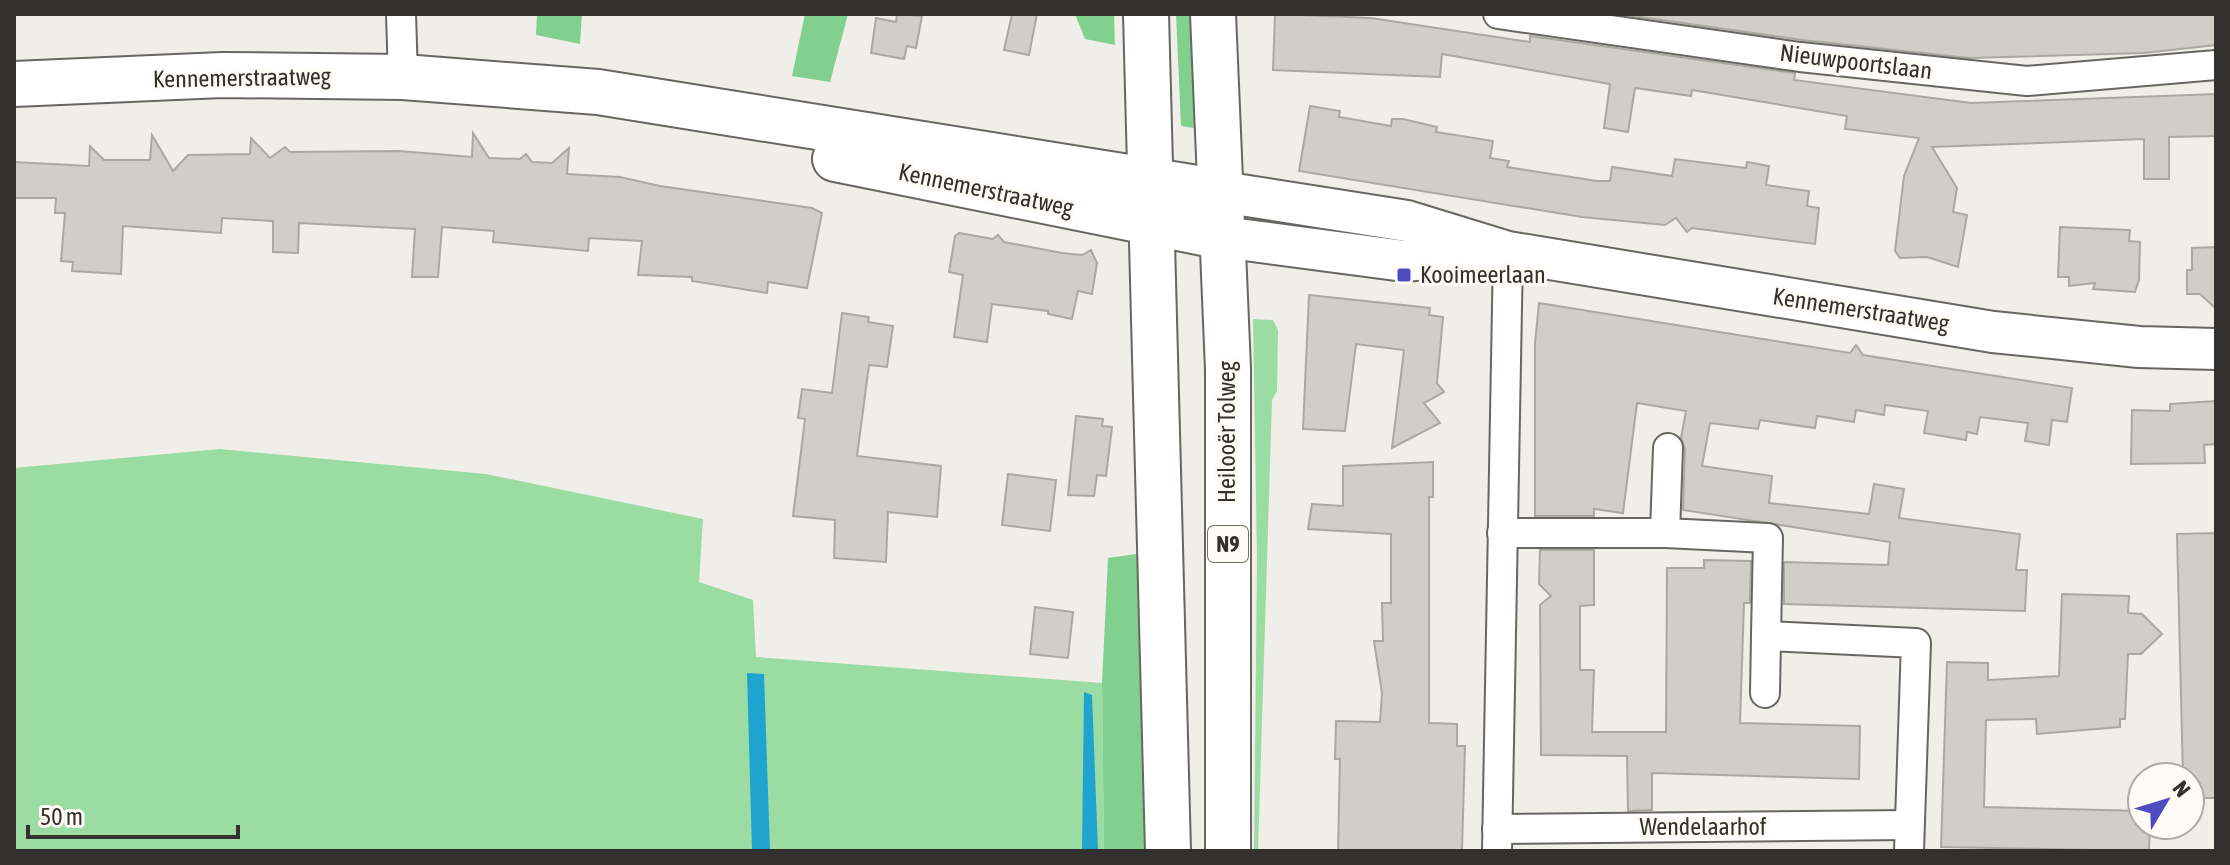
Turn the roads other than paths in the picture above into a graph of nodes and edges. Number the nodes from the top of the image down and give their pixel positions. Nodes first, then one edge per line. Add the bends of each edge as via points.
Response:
1 (401, 14) edge
2 (1146, 14) edge
3 (1213, 14) edge
4 (1498, 14) edge
5 (2216, 65) edge
6 (403, 77) junction
7 (14, 84) edge
8 (1222, 192) junction
9 (1152, 202) junction
10 (1223, 237) junction
11 (1508, 252) junction
12 (2216, 349) edge
13 (1668, 448) dead end
14 (1502, 533) junction
15 (1665, 533) junction
16 (1766, 636) junction
17 (1765, 693) dead end
18 (1909, 838) edge
19 (1497, 840) edge
20 (1168, 851) edge
21 (1228, 851) edge

1 - 6 street
2 - 9 main road
3 - 8 main road, Heilooër Tolweg / N9
4 - 5 street, Nieuwpoortslaan via 1800,57 2027,81
6 - 7 main road, Kennemerstraatweg via 222,75
6 - 9 main road, Kennemerstraatweg via 598,92
8 - 9 main road, Kennemerstraatweg
8 - 10 main road, Heilooër Tolweg / N9
8 - 11 main road, Kennemerstraatweg via 1407,221
9 - 10 main road, Kennemerstraatweg
9 - 20 main road
10 - 11 main road, Kennemerstraatweg via 1404,261
10 - 21 main road, Heilooër Tolweg / N9
11 - 12 main road, Kennemerstraatweg via 1993,332
11 - 14 street
13 - 15 street
14 - 15 street
14 - 19 street
15 - 16 street via 1768,538
16 - 17 street
16 - 18 street, Wendelaarhof via 1916,643
18 - 19 street, Wendelaarhof

